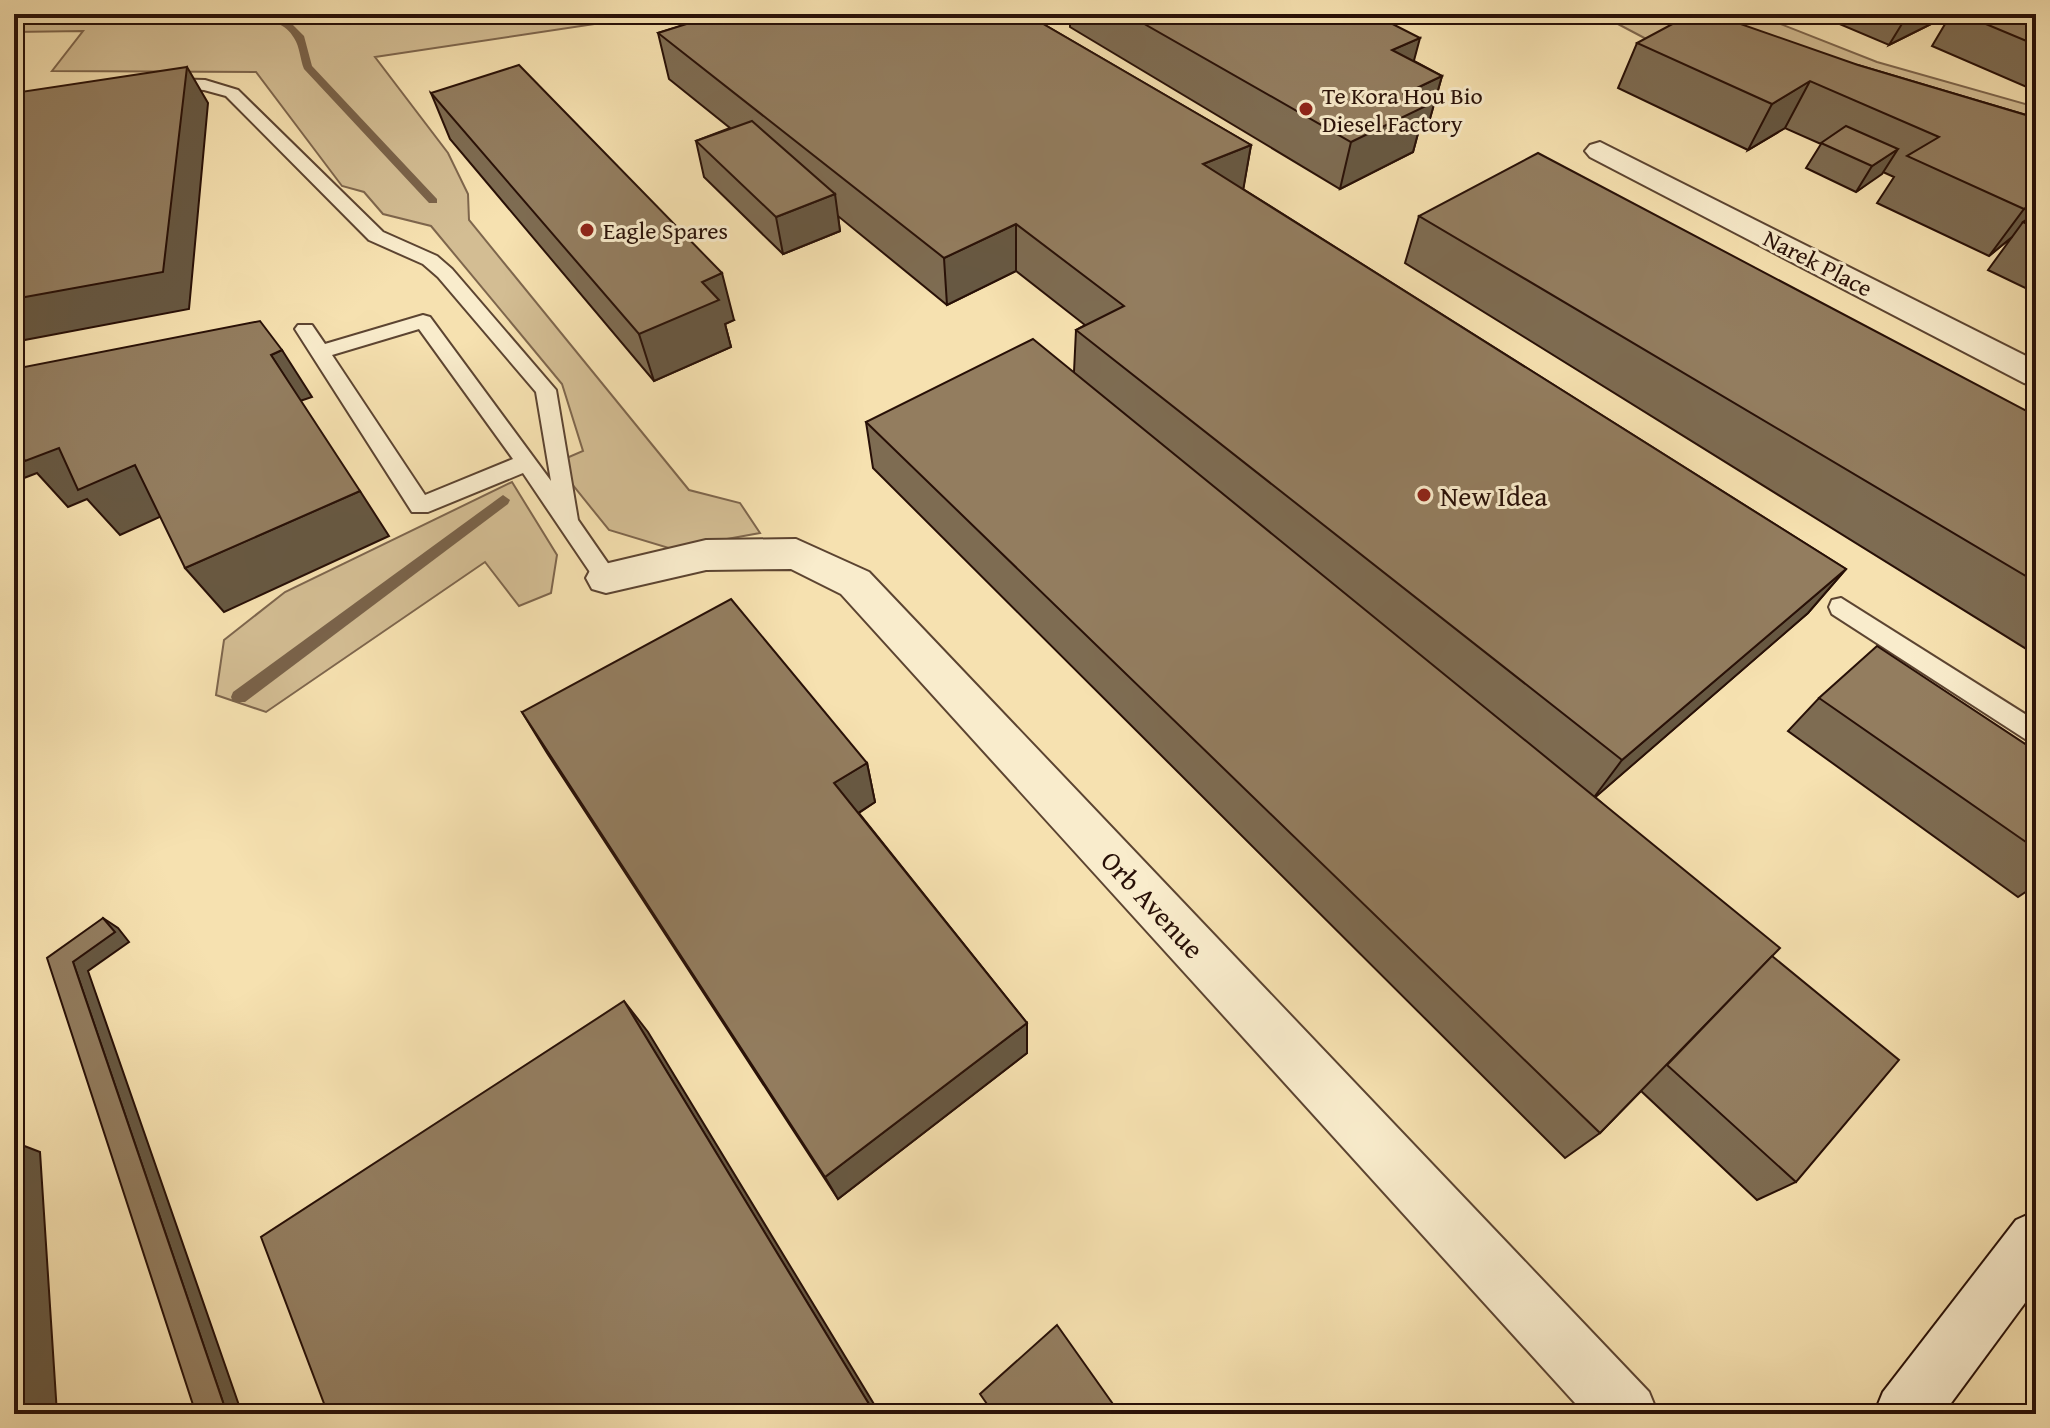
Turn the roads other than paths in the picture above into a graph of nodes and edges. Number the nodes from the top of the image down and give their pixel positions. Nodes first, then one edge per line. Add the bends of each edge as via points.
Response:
1 (142, 85) edge
2 (1600, 151) dead end
3 (305, 329) dead end
4 (320, 352) junction
5 (2036, 375) edge
6 (527, 462) junction
7 (567, 521) junction
8 (606, 578) joint
9 (1841, 607) edge
10 (2036, 735) edge
11 (2036, 1240) edge
12 (1627, 1414) edge
13 (1905, 1414) edge

1 - 7 lane via 205,85 232,93 376,236 430,260 445,273 546,390
2 - 5 street, Narek Place
3 - 4 lane
4 - 6 lane via 423,321
4 - 6 lane via 420,506
6 - 7 lane
7 - 8 lane
8 - 12 street, Orb Avenue via 706,555 796,554 855,583
9 - 10 lane
11 - 13 street

